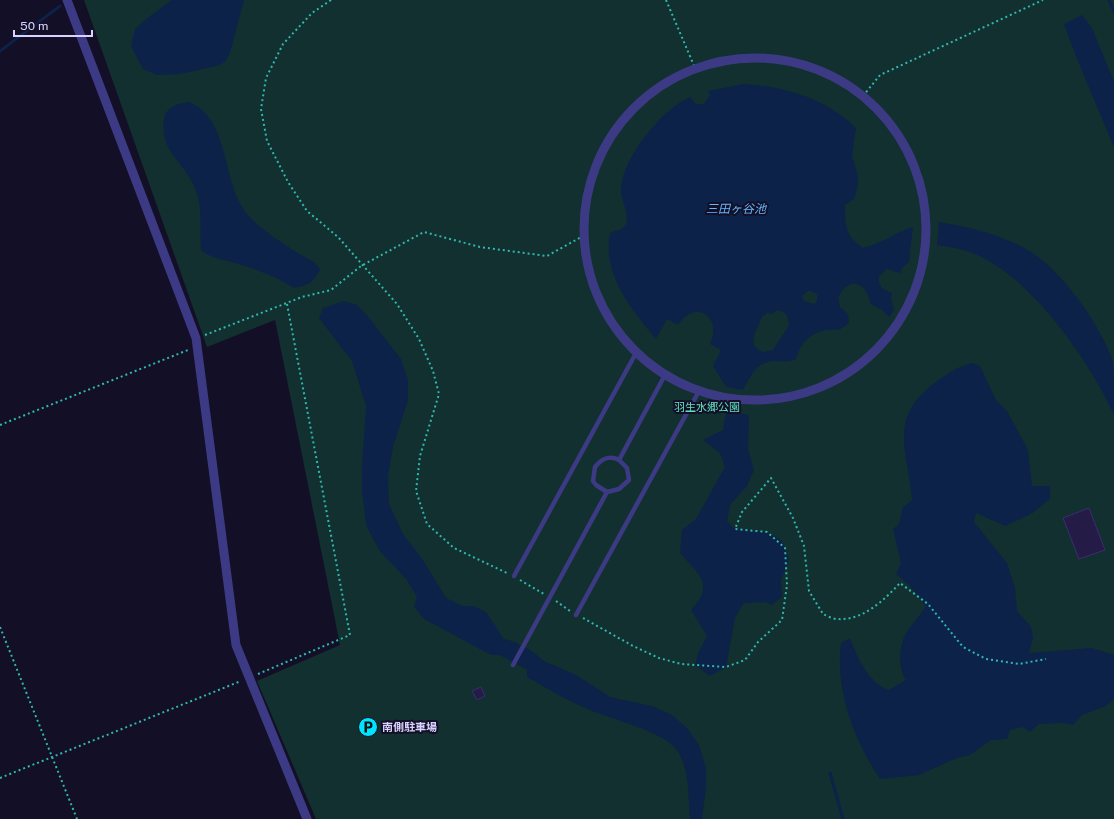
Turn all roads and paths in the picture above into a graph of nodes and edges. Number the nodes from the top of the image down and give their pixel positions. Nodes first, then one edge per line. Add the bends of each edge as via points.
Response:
1 (331, 0) edge
2 (666, 0) edge
3 (1043, 0) edge
4 (70, 1) edge
5 (695, 68) junction
6 (863, 96) junction
7 (583, 236) junction
8 (361, 266) junction
9 (287, 304) junction
10 (197, 342) junction
11 (636, 353) junction
12 (665, 375) junction
13 (699, 392) junction
14 (0, 425) edge
15 (620, 460) junction
16 (607, 492) junction
17 (514, 576) junction
18 (549, 597) junction
19 (576, 615) junction
20 (0, 627) edge
21 (1046, 659) dead end
22 (513, 665) dead end
23 (249, 677) junction
24 (52, 756) junction
25 (0, 778) edge
26 (77, 819) edge
27 (307, 819) edge

1 - 8 path via 312,14 283,44 266,78 261,109 267,141 288,182 307,211 338,238
2 - 5 path
3 - 6 path via 880,75
4 - 10 street
5 - 6 street via 738,58 782,60 825,73
5 - 7 street via 653,91 635,106 610,138 595,166 588,189
6 - 13 street via 898,136 911,159 922,197 926,237 923,263 916,289 905,313 872,355 852,372 828,385 778,400 725,398
7 - 8 path via 547,256 480,247 424,232
7 - 11 street via 592,281 604,312
8 - 9 path via 331,290 302,297
8 - 17 path via 397,304 419,338 433,371 439,394 420,456 416,491 427,524 454,548
9 - 10 path
9 - 23 path via 350,635
10 - 14 path
10 - 23 street via 236,645
11 - 12 street
11 - 17 lane
12 - 13 street
12 - 15 lane
13 - 19 lane
15 - 16 lane via 627,468 629,480 619,489
15 - 16 lane via 607,457 595,467 593,481 596,486
16 - 18 lane
17 - 18 path
18 - 19 path
18 - 22 lane
19 - 21 path via 633,646 659,658 681,664 726,667 745,660 758,642 782,620 787,585 785,548 767,532 735,529 742,512 771,478 793,518 804,546 809,591 823,614 837,619 856,616 885,599 900,583 928,604 962,647 986,659 1019,664
20 - 24 path
23 - 24 path
23 - 27 street
24 - 25 path
24 - 26 path

